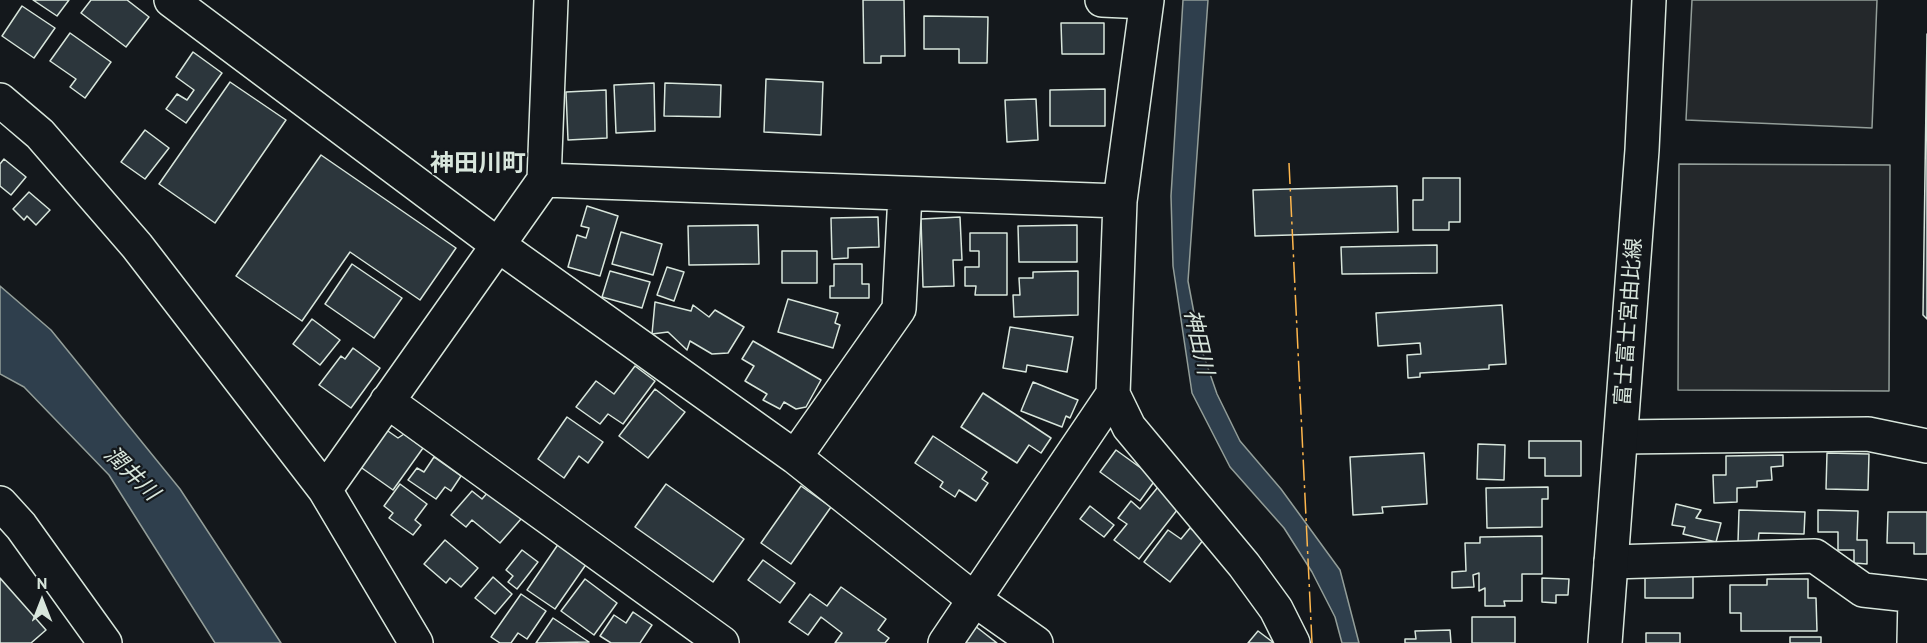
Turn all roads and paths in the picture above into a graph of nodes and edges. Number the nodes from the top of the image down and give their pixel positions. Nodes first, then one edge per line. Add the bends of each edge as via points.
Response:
1 (171, 0) edge
2 (551, 0) edge
3 (1102, 0) edge
4 (1649, 0) edge
5 (1147, 1) edge
6 (0, 100) edge
7 (544, 180) junction
8 (905, 195) junction
9 (1120, 201) junction
10 (498, 245) junction
11 (1113, 394) junction
12 (387, 401) junction
13 (1620, 437) junction
14 (1927, 446) edge
15 (795, 457) junction
16 (325, 489) junction
17 (0, 503) edge
18 (1611, 562) junction
19 (1921, 597) edge
20 (975, 600) junction
21 (105, 643) edge
22 (417, 643) edge
23 (722, 643) edge
24 (945, 643) edge
25 (1036, 643) edge
26 (1293, 643) edge
27 (1605, 643) edge
28 (1914, 643) edge

1 - 10 street
2 - 7 street
3 - 5 street
4 - 13 street, 富士富士宮由比線
5 - 9 street
6 - 16 street via 40,134 137,246
7 - 8 street
7 - 10 street
8 - 9 street
8 - 15 street via 900,309
9 - 11 street
10 - 12 street
10 - 15 street
11 - 20 street
11 - 26 street via 1129,427 1230,548 1270,601
12 - 16 street
12 - 23 street
13 - 14 street via 1868,434
13 - 18 street, 富士富士宮由比線
15 - 20 street
16 - 22 street
17 - 21 street
18 - 19 street via 1815,556 1863,590
18 - 27 street, 富士富士宮由比線
19 - 28 street
20 - 24 street
20 - 25 street

